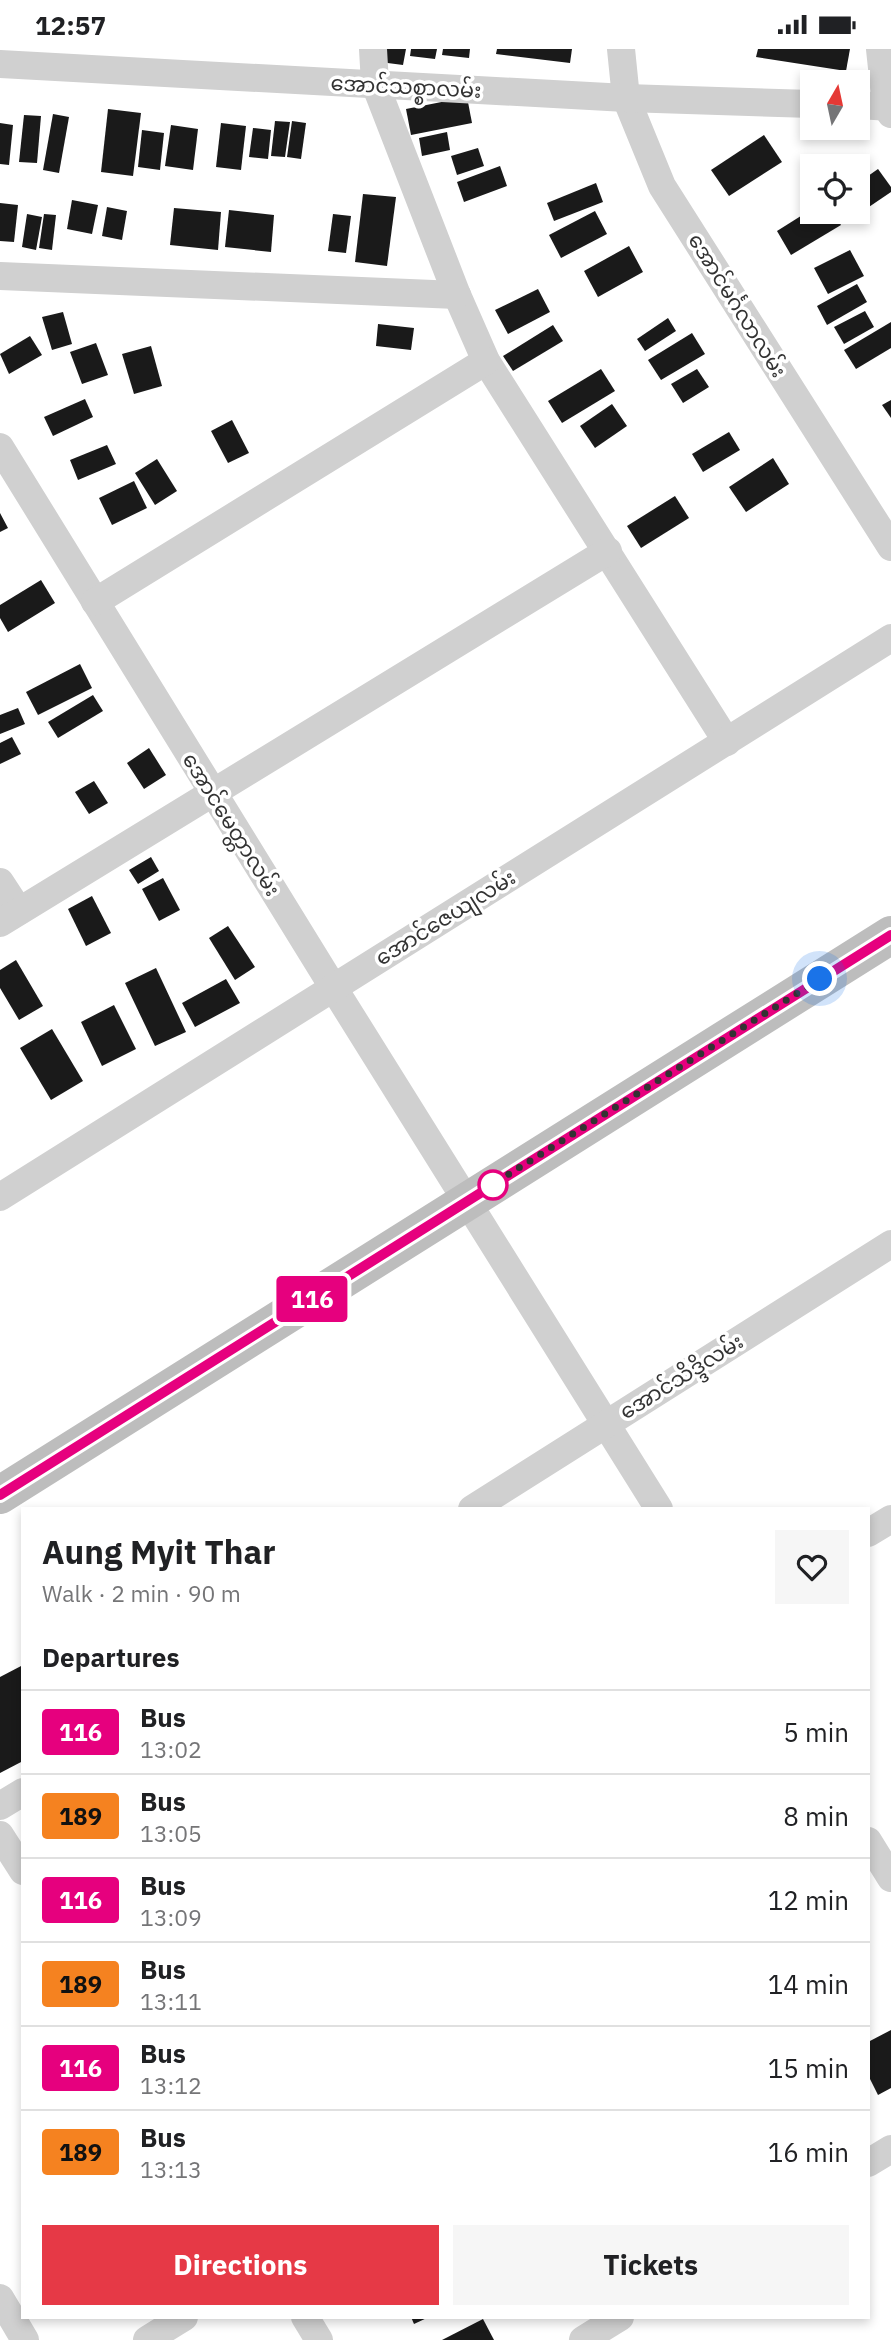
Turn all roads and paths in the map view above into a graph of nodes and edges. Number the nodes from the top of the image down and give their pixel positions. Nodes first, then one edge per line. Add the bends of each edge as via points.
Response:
1 (373, 49) edge
2 (621, 49) edge
3 (880, 49) edge
4 (0, 64) edge
5 (375, 84) junction
6 (626, 98) junction
7 (800, 104) edge
8 (870, 107) edge
9 (889, 109) edge
10 (0, 276) edge
11 (457, 295) junction
12 (486, 361) junction
13 (0, 447) edge
14 (891, 547) edge
15 (608, 551) junction
16 (95, 602) junction
17 (891, 638) edge
18 (727, 742) junction
19 (212, 791) junction
20 (0, 882) edge
21 (9, 917) edge
22 (891, 935) edge
23 (333, 987) junction
24 (0, 1197) edge
25 (467, 1201) junction
26 (891, 1244) edge
27 (606, 1424) junction
28 (0, 1495) edge
29 (475, 1507) edge
30 (658, 1507) edge
31 (891, 1518) edge
32 (870, 1532) edge
33 (21, 1793) edge
34 (0, 1806) edge
35 (0, 1835) edge
36 (870, 1844) edge
37 (21, 1868) edge
38 (891, 1878) edge
39 (891, 2149) edge
40 (870, 2162) edge
41 (0, 2298) edge
42 (181, 2319) edge
43 (306, 2319) edge
44 (617, 2319) edge
45 (25, 2340) edge
46 (147, 2340) edge
47 (319, 2340) edge
48 (583, 2340) edge

1 - 5 street
2 - 6 street, အောင်မင်္ဂလာလမ်း
3 - 9 street
4 - 5 street, အောင်သစ္စာလမ်း
5 - 6 street, အောင်သစ္စာလမ်း
5 - 11 street
6 - 7 street, အောင်သစ္စာလမ်း
6 - 14 street, အောင်မင်္ဂလာလမ်း via 662,186
8 - 9 street
10 - 11 street
11 - 12 street
12 - 15 street
12 - 16 street
13 - 16 street, အောင်မေတ္တာလမ်း
15 - 18 street
15 - 19 street
16 - 19 street, အောင်မေတ္တာလမ်း
17 - 18 street, အောင်ဇေယျလမ်း
18 - 23 street, အောင်ဇေယျလမ်း
19 - 21 street
19 - 23 street, အောင်မေတ္တာလမ်း
20 - 21 street
22 - 25 street
23 - 24 street, အောင်ဇေယျလမ်း
23 - 25 street, အောင်မေတ္တာလမ်း
25 - 27 street, အောင်မေတ္တာလမ်း
25 - 28 street
26 - 27 street, အောင်သိဒ္ဒိလမ်း
27 - 29 street, အောင်သိဒ္ဒိလမ်း
27 - 30 street, အောင်မေတ္တာလမ်း
31 - 32 street
33 - 34 street
35 - 37 street
36 - 38 street
39 - 40 street
41 - 45 street
42 - 46 street
43 - 47 street
44 - 48 street

